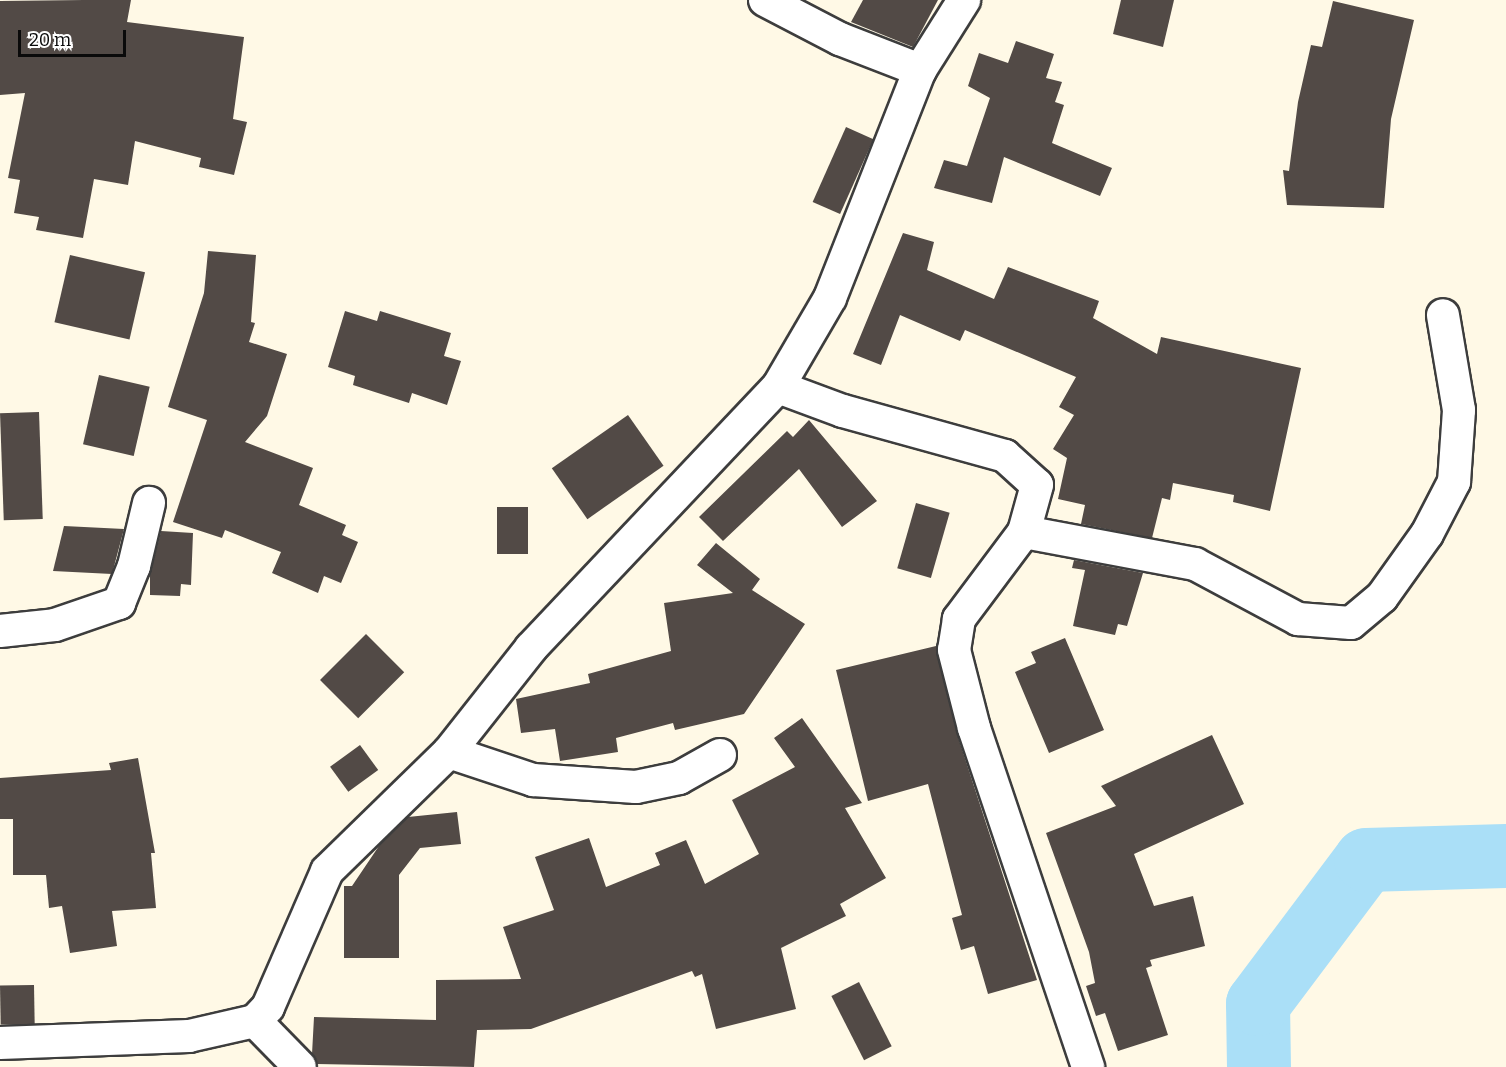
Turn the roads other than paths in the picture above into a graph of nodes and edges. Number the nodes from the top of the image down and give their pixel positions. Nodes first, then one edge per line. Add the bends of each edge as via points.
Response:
1 (765, 0) edge
2 (964, 0) edge
3 (920, 70) junction
4 (1443, 315) dead end
5 (778, 387) junction
6 (149, 503) dead end
7 (1024, 532) junction
8 (0, 632) edge
9 (449, 752) junction
10 (720, 755) dead end
11 (255, 1021) junction
12 (0, 1043) edge
13 (300, 1067) edge
14 (1088, 1067) edge

1 - 3 street via 840,39
2 - 3 street via 946,36
3 - 5 street via 830,298
4 - 7 street via 1459,410 1454,482 1426,534 1382,597 1351,623 1298,619 1195,564
5 - 7 street via 843,411 1005,456 1037,485
5 - 9 street via 531,648
6 - 8 street via 134,566 119,603 56,625
7 - 14 street via 959,619 954,650 974,728
9 - 10 street via 486,768 533,780 636,787 679,778
9 - 11 street via 327,871 280,986
11 - 12 street via 189,1036
11 - 13 street

